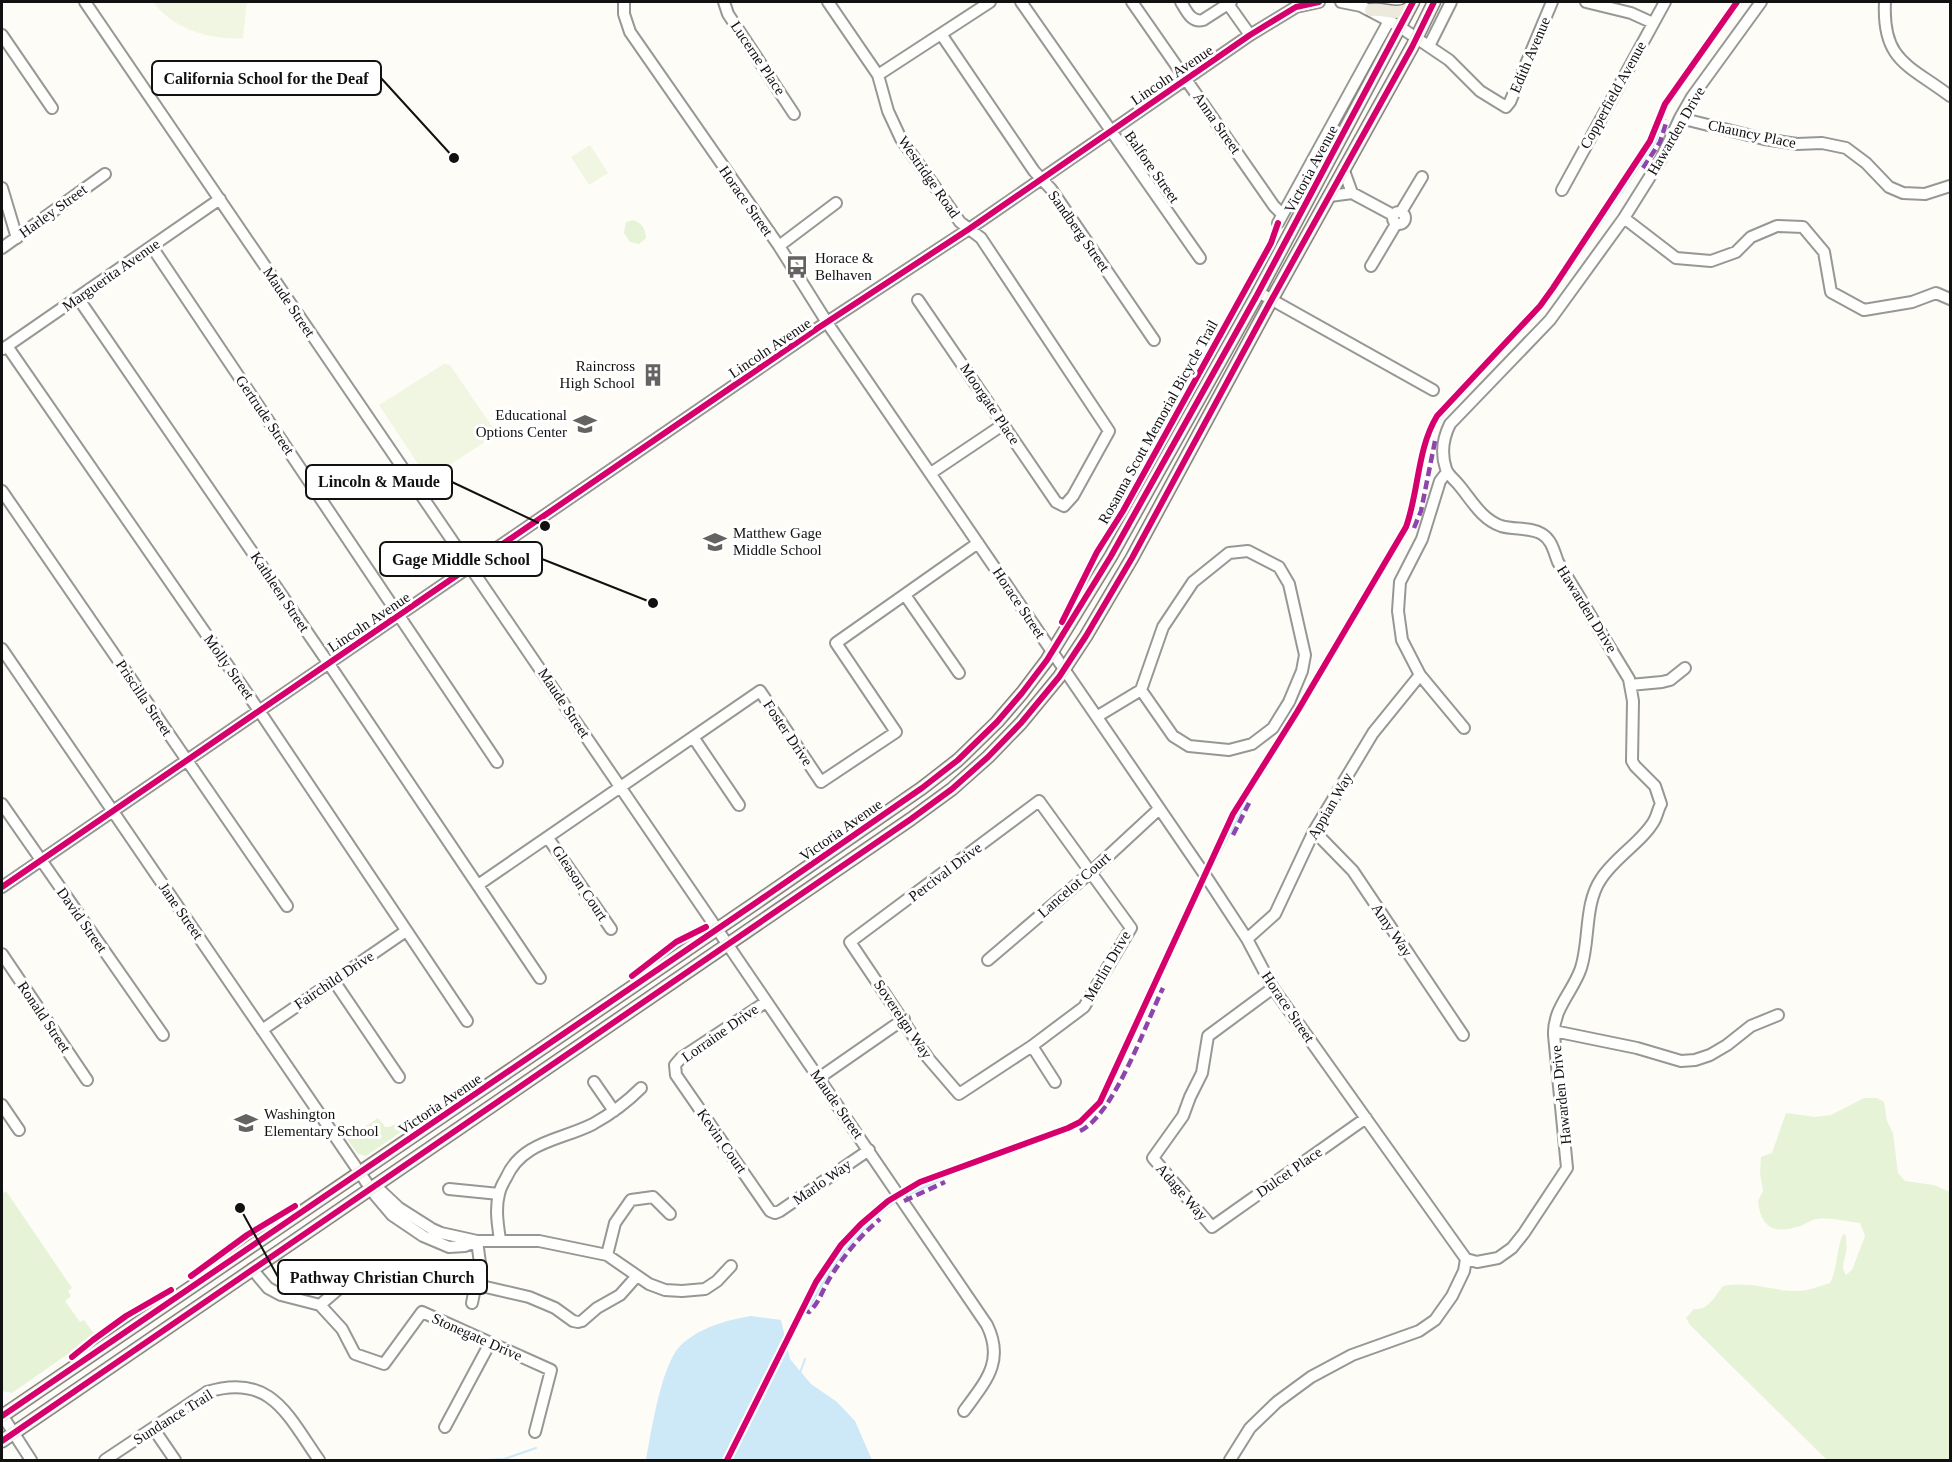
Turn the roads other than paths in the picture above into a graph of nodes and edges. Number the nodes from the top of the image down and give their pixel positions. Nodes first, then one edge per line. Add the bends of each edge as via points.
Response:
1 (85, 2) edge
2 (624, 2) edge
3 (724, 2) edge
4 (828, 2) edge
5 (990, 2) edge
6 (1021, 2) edge
7 (1132, 2) edge
8 (1181, 2) edge
9 (1319, 2) edge
10 (1341, 2) edge
11 (1434, 2) edge
12 (1451, 2) edge
13 (1552, 2) edge
14 (1586, 2) edge
15 (1665, 2) edge
16 (1761, 2) edge
17 (1885, 2) edge
18 (1230, 3) edge
19 (1412, 5) edge
20 (1371, 10) junction
21 (1389, 21) junction
22 (1653, 23) junction
23 (1400, 28) junction
24 (941, 34) junction
25 (2, 35) edge
26 (1250, 35) junction
27 (1416, 38) junction
28 (1429, 46) junction
29 (878, 75) junction
30 (1186, 79) junction
31 (1950, 96) edge
32 (52, 108) dead end
33 (795, 114) dead end
34 (1680, 118) junction
35 (1112, 130) junction
36 (1344, 171) junction
37 (105, 174) dead end
38 (1422, 177) dead end
39 (1041, 179) junction
40 (1950, 186) edge
41 (2, 188) edge
42 (1562, 190) dead end
43 (1352, 193) junction
44 (1330, 196) junction
45 (220, 199) junction
46 (837, 203) dead end
47 (1397, 217) junction
48 (1624, 218) junction
49 (969, 229) junction
50 (17, 238) junction
51 (779, 246) junction
52 (152, 247) junction
53 (2, 248) edge
54 (1200, 258) dead end
55 (1371, 266) dead end
56 (1258, 292) junction
57 (78, 298) junction
58 (1272, 299) junction
59 (1950, 299) edge
60 (918, 300) dead end
61 (828, 324) junction
62 (1154, 340) dead end
63 (4, 348) edge
64 (1433, 390) dead end
65 (1004, 424) junction
66 (1447, 472) junction
67 (931, 473) junction
68 (2, 491) edge
69 (1064, 506) joint
70 (978, 543) junction
71 (471, 567) junction
72 (906, 595) junction
73 (399, 616) junction
74 (2, 649) edge
75 (1053, 652) junction
76 (329, 664) junction
77 (1685, 668) dead end
78 (1064, 670) junction
79 (959, 673) dead end
80 (1420, 675) junction
81 (1630, 685) junction
82 (1141, 690) junction
83 (260, 712) junction
84 (1098, 716) junction
85 (1464, 728) dead end
86 (693, 737) junction
87 (188, 762) junction
88 (497, 762) dead end
89 (621, 787) junction
90 (1039, 801) joint
91 (2, 804) edge
92 (739, 805) dead end
93 (1159, 809) junction
94 (114, 811) junction
95 (1314, 831) junction
96 (548, 838) junction
97 (40, 861) junction
98 (1091, 872) junction
99 (478, 885) junction
100 (2, 887) edge
101 (287, 906) dead end
102 (611, 929) dead end
103 (716, 930) junction
104 (406, 931) junction
105 (1247, 939) junction
106 (850, 942) joint
107 (727, 945) junction
108 (2, 954) edge
109 (987, 960) dead end
110 (540, 978) dead end
111 (334, 981) junction
112 (1273, 988) junction
113 (766, 1002) junction
114 (1778, 1015) dead end
115 (904, 1019) junction
116 (467, 1020) dead end
117 (262, 1030) junction
118 (1554, 1031) junction
119 (163, 1035) dead end
120 (1463, 1035) dead end
121 (1032, 1046) junction
122 (675, 1065) joint
123 (399, 1077) dead end
124 (819, 1078) junction
125 (87, 1080) dead end
126 (594, 1082) dead end
127 (1055, 1082) dead end
128 (641, 1088) dead end
129 (959, 1094) joint
130 (2, 1105) edge
131 (614, 1111) junction
132 (1366, 1118) junction
133 (19, 1130) dead end
134 (869, 1150) junction
135 (360, 1173) junction
136 (371, 1187) junction
137 (449, 1189) dead end
138 (499, 1194) junction
139 (775, 1213) joint
140 (670, 1214) dead end
141 (1212, 1227) joint
142 (500, 1240) junction
143 (477, 1241) junction
144 (607, 1255) junction
145 (1469, 1264) junction
146 (731, 1266) dead end
147 (364, 1267) dead end
148 (252, 1269) junction
149 (636, 1277) junction
150 (477, 1285) junction
151 (472, 1303) dead end
152 (320, 1305) junction
153 (490, 1343) junction
154 (964, 1411) dead end
155 (2, 1415) edge
156 (445, 1427) dead end
157 (153, 1428) junction
158 (535, 1432) dead end
159 (13, 1433) junction
160 (2, 1441) edge
161 (31, 1461) edge
162 (105, 1461) edge
163 (175, 1461) edge
164 (319, 1461) edge
165 (1230, 1461) edge

1 - 45 street, Maude Street
2 - 51 street, Horace Street via 630,32
3 - 33 street, Lucerne Place via 728,14
4 - 29 street, Westridge Road
5 - 24 street
6 - 35 street, Balfore Street
7 - 30 street, Anna Street
8 - 18 street via 1197,21
9 - 26 street, Lincoln Avenue via 1290,10
10 - 20 street
11 - 27 main road, Victoria Avenue
12 - 28 street
13 - 28 street, Edith Avenue via 1506,107 1480,91
14 - 22 street
15 - 22 street, Copperfield Avenue
16 - 34 street, Hawarden Drive
17 - 31 street via 1888,39 1902,63
18 - 26 street
19 - 20 main road via 1399,13
19 - 23 main road, Victoria Avenue
20 - 21 street
21 - 23 street
21 - 30 street, Anna Street via 1280,218
22 - 42 street, Copperfield Avenue
23 - 27 street
23 - 56 main road, Victoria Avenue
24 - 29 street
24 - 39 street, Sandberg Street
25 - 32 street
26 - 30 street, Lincoln Avenue
27 - 28 street
27 - 36 main road, Victoria Avenue
29 - 49 street, Westridge Road via 901,139
30 - 35 street, Lincoln Avenue
34 - 40 street, Chauncy Place via 1764,139 1846,148 1889,187 1903,193 1925,194
34 - 48 street, Hawarden Drive via 1661,159
35 - 39 street, Lincoln Avenue
35 - 54 street, Balfore Street
36 - 43 street
36 - 44 main road, Victoria Avenue
37 - 50 street, Harley Street
38 - 47 street
39 - 49 street, Lincoln Avenue
39 - 62 street, Sandberg Street
41 - 50 street
43 - 44 street
43 - 47 street
44 - 58 main road, Victoria Avenue
45 - 52 street, Marguerita Avenue
45 - 71 street, Maude Street
46 - 51 street
47 - 55 street
48 - 59 street via 1676,258 1710,261 1736,252 1751,237 1777,226 1803,227 1824,252 1831,292 1864,310 1911,302 1936,293
48 - 66 street, Hawarden Drive via 1550,320 1450,424 1443,446
49 - 61 street, Lincoln Avenue
49 - 69 street, Westridge Road via 981,238 1109,431 1074,496
50 - 53 street, Harley Street
51 - 61 street, Horace Street
52 - 57 street, Marguerita Avenue
52 - 73 street, Gertrude Street
56 - 58 street
56 - 75 main road, Victoria Avenue
57 - 63 street, Marguerita Avenue
57 - 76 street, Kathleen Street
58 - 64 street
58 - 78 main road, Victoria Avenue via 1132,558
60 - 65 street, Moorgate Place
61 - 67 street, Horace Street
61 - 71 street, Lincoln Avenue
63 - 83 street, Molly Street
65 - 67 street
65 - 69 street, Moorgate Place via 1056,502
66 - 80 street via 1440,481 1422,539 1400,582 1402,640
66 - 81 street, Hawarden Drive via 1490,521 1534,531 1550,541 1558,562
67 - 70 street, Horace Street
68 - 87 street, Priscilla Street
70 - 72 street, Foster Drive
70 - 75 street, Horace Street
71 - 73 street, Lincoln Avenue
71 - 89 street, Maude Street
72 - 79 street
72 - 86 street, Foster Drive via 836,643 896,732 821,782 760,691
73 - 76 street, Lincoln Avenue
73 - 88 street, Gertrude Street
74 - 94 street, Jane Street
75 - 78 street, Horace Street
75 - 103 main road, Victoria Avenue via 997,722 958,760
76 - 83 street, Lincoln Avenue
76 - 99 street, Kathleen Street
77 - 81 street via 1670,680
78 - 84 street, Horace Street
78 - 107 main road, Victoria Avenue via 1021,723 952,789
80 - 85 street
80 - 95 street, Appian Way via 1373,734
81 - 118 street, Hawarden Drive via 1632,761 1656,786 1661,804 1643,835 1600,880 1592,902 1581,969 1558,1011
82 - 82 street via 1173,736 1189,746 1229,750 1252,744 1273,728 1289,702 1305,655 1289,584 1279,567 1248,551 1229,553 1192,582 1163,627
82 - 84 street
83 - 87 street, Lincoln Avenue
83 - 104 street, Molly Street
84 - 93 street, Horace Street
86 - 89 street, Foster Drive
86 - 92 street
87 - 94 street, Lincoln Avenue
87 - 101 street, Priscilla Street
89 - 96 street, Foster Drive
89 - 103 street, Maude Street
90 - 98 street, Merlin Drive
90 - 106 street, Percival Drive
91 - 97 street, David Street
93 - 98 street, Lancelot Court
93 - 105 street, Horace Street
94 - 97 street, Lincoln Avenue
94 - 117 street, Jane Street
95 - 105 street, Appian Way via 1275,914
95 - 120 street, Amy Way via 1353,872
96 - 99 street, Foster Drive
96 - 102 street, Gleason Court
97 - 100 street, Lincoln Avenue
97 - 119 street, David Street
98 - 109 street, Lancelot Court
98 - 121 street, Merlin Drive via 1131,928 1084,1006
99 - 110 street, Kathleen Street
103 - 107 street, Maude Street
103 - 135 main road, Victoria Avenue
104 - 111 street, Fairchild Drive
104 - 116 street, Molly Street
105 - 112 street, Horace Street
106 - 115 street, Sovereign Way
107 - 113 street, Maude Street
107 - 136 main road, Victoria Avenue
108 - 125 street, Ronald Street
111 - 117 street, Fairchild Drive
111 - 123 street
112 - 132 street, Horace Street
112 - 141 street, Adage Way via 1208,1036 1202,1073 1184,1116 1153,1158
113 - 122 street, Lorraine Drive
113 - 124 street, Maude Street
114 - 118 street via 1751,1026 1710,1055 1681,1061
115 - 124 street
115 - 129 street, Sovereign Way via 928,1058
117 - 135 street, Jane Street
118 - 145 street, Hawarden Drive via 1567,1168 1512,1248 1498,1258
121 - 127 street
121 - 129 street, Merlin Drive
122 - 139 street, Kevin Court via 676,1075
124 - 134 street, Maude Street
126 - 131 street
128 - 131 street
130 - 133 street
131 - 138 street via 592,1125 532,1148 509,1170
132 - 141 street, Dulcet Place
132 - 145 street, Horace Street
134 - 139 street, Marlo Way
134 - 154 street, Maude Street via 993,1338 993,1370
135 - 136 street, Jane Street
135 - 155 main road, Victoria Avenue
136 - 143 street, Jane Street via 392,1215 423,1236 449,1247
136 - 148 main road, Victoria Avenue
137 - 138 street
138 - 142 street
140 - 144 street via 653,1197 631,1200 615,1223
142 - 143 street, Jane Street
142 - 144 street, Jane Street via 539,1241
143 - 150 street
144 - 149 street
145 - 165 street via 1435,1320 1419,1331 1352,1355 1311,1377 1250,1428
146 - 149 street via 705,1289 693,1291 665,1290
147 - 152 street
148 - 152 street via 268,1288 281,1295
148 - 159 main road, Victoria Avenue
149 - 150 street via 620,1296 578,1322 529,1297
150 - 151 street
152 - 153 street, Stonegate Drive via 342,1329 355,1354 384,1364 422,1312
153 - 156 street
153 - 158 street, Stonegate Drive via 551,1370
155 - 159 street
157 - 162 street, Sundance Trail
157 - 163 street
157 - 164 street, Sundance Trail via 207,1392 224,1387 254,1389 281,1407
159 - 160 main road, Victoria Avenue
159 - 161 street

